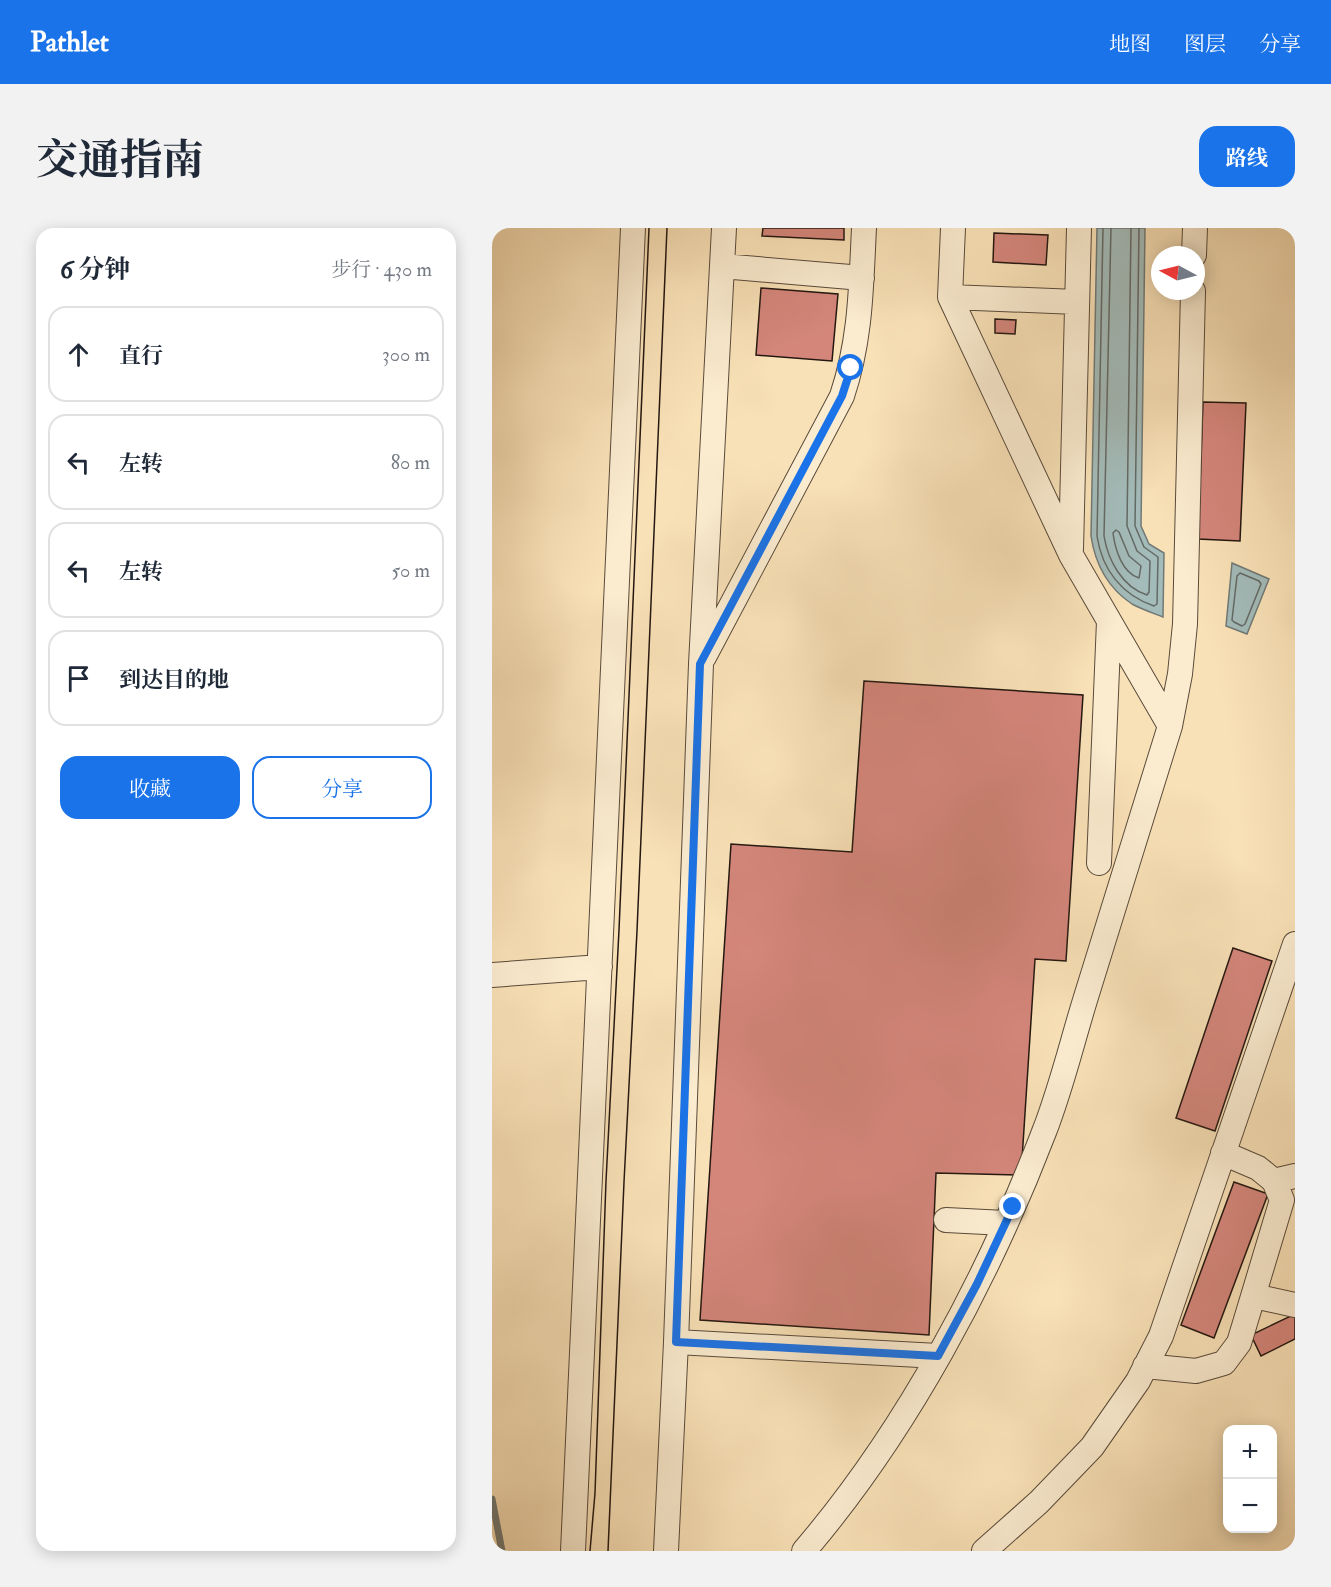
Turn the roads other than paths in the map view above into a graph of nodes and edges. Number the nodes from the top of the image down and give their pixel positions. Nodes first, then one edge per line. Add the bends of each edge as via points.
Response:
1 (633, 228) edge
2 (724, 228) edge
3 (864, 228) edge
4 (953, 228) edge
5 (1079, 228) edge
6 (1195, 228) edge
7 (1194, 246) edge
8 (722, 266) junction
9 (862, 278) junction
10 (950, 297) junction
11 (1193, 300) edge
12 (1077, 302) junction
13 (1071, 555) junction
14 (1109, 621) junction
15 (700, 664) junction
16 (1170, 726) junction
17 (1099, 863) dead end
18 (1295, 944) edge
19 (600, 967) junction
20 (492, 975) edge
21 (1223, 1153) junction
22 (1284, 1178) edge
23 (946, 1220) dead end
24 (1005, 1223) junction
25 (1254, 1296) junction
26 (1295, 1305) edge
27 (676, 1342) junction
28 (938, 1356) junction
29 (1145, 1366) junction
30 (573, 1551) edge
31 (666, 1551) edge
32 (804, 1551) edge
33 (984, 1551) edge

1 - 19 lane
2 - 8 lane
3 - 9 lane
4 - 10 lane
5 - 12 lane
6 - 7 lane
8 - 9 lane
8 - 15 lane
9 - 15 lane via 859,327 842,396
10 - 12 lane
10 - 13 lane
11 - 16 lane via 1185,624
12 - 13 lane
13 - 14 lane
14 - 16 lane
14 - 17 lane
15 - 27 lane
16 - 24 lane via 1045,1131
18 - 21 lane
19 - 20 lane
19 - 30 lane
21 - 22 lane
21 - 29 lane via 1161,1336
22 - 25 lane via 1282,1200
23 - 24 lane
24 - 28 lane
25 - 26 lane
25 - 29 lane via 1239,1343 1224,1363 1196,1371
27 - 28 lane
27 - 31 lane
28 - 32 lane via 841,1508
29 - 33 lane via 1092,1447

